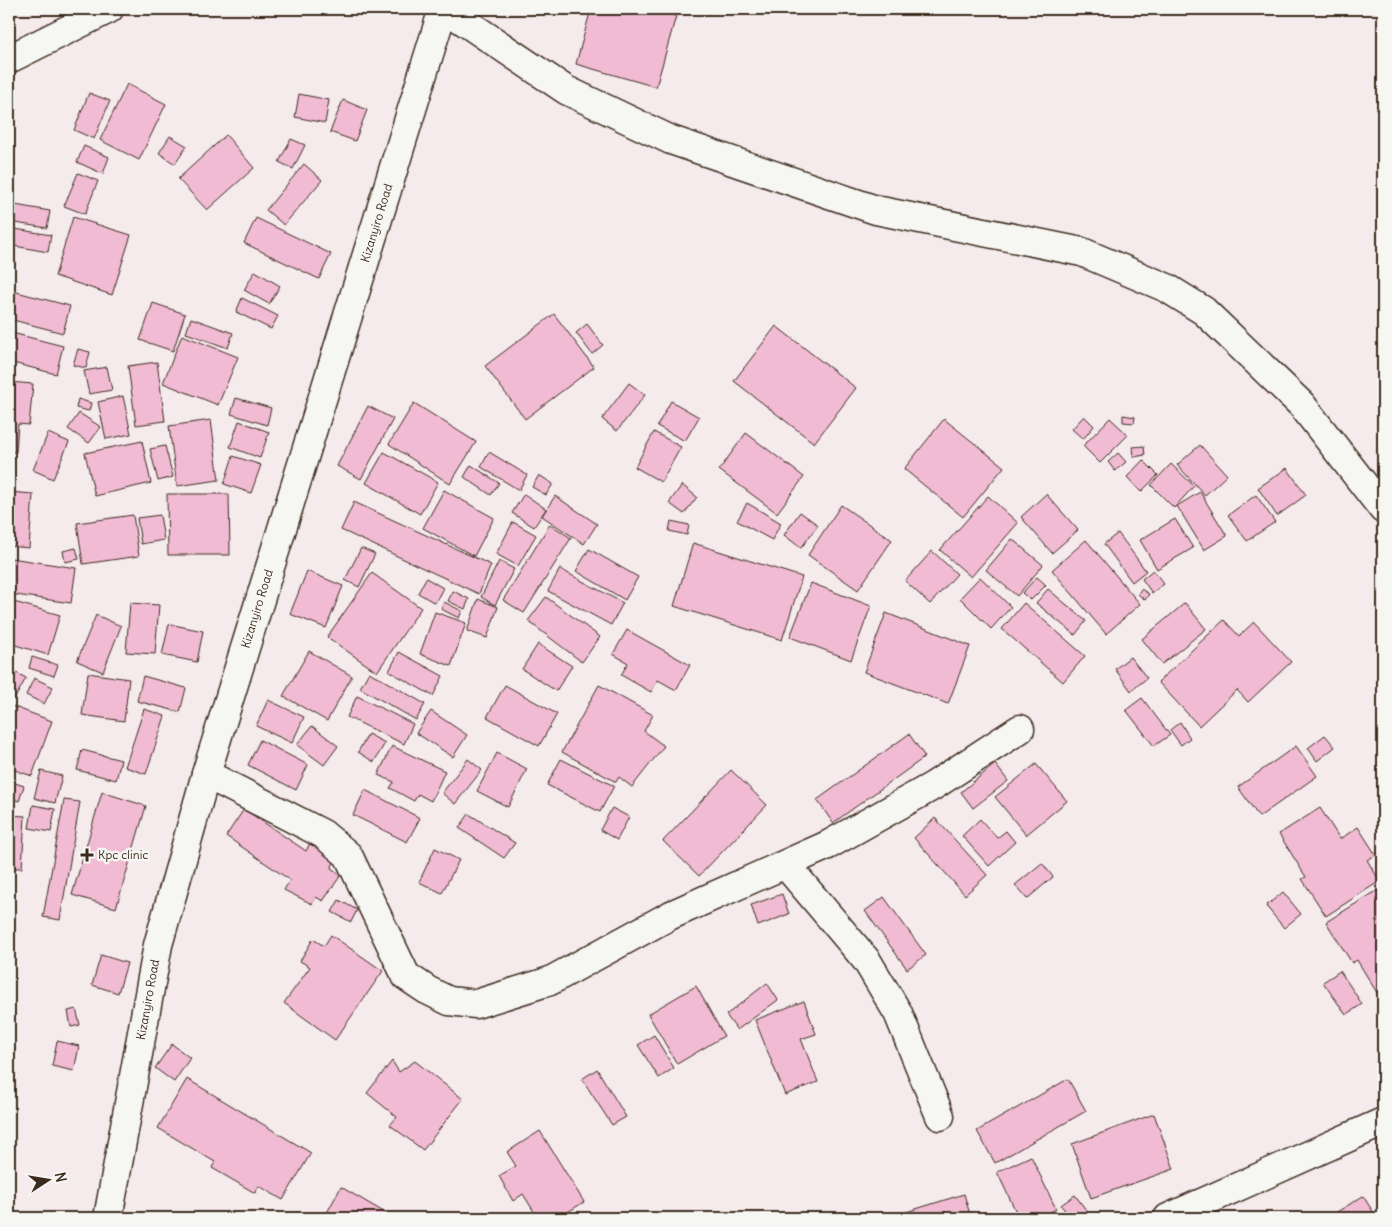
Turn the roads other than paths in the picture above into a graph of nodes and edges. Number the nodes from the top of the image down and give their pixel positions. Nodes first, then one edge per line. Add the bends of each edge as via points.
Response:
1 (109, 9) edge
2 (445, 9) edge
3 (9, 59) edge
4 (1383, 509) edge
5 (1020, 729) dead end
6 (206, 774) junction
7 (786, 866) junction
8 (940, 1116) dead end
9 (1383, 1122) edge
10 (108, 1218) edge
11 (1168, 1218) edge

1 - 3 street
2 - 4 street via 566,90 672,140 876,210 1082,252 1167,288 1204,311 1302,405
2 - 6 street, Kizanyiro Road
5 - 7 street via 933,786
6 - 7 street via 323,834 348,855 406,976 449,1001 476,1004 550,981 671,915
6 - 10 street, Kizanyiro Road via 158,945
7 - 8 street via 867,961 898,1013
9 - 11 street

